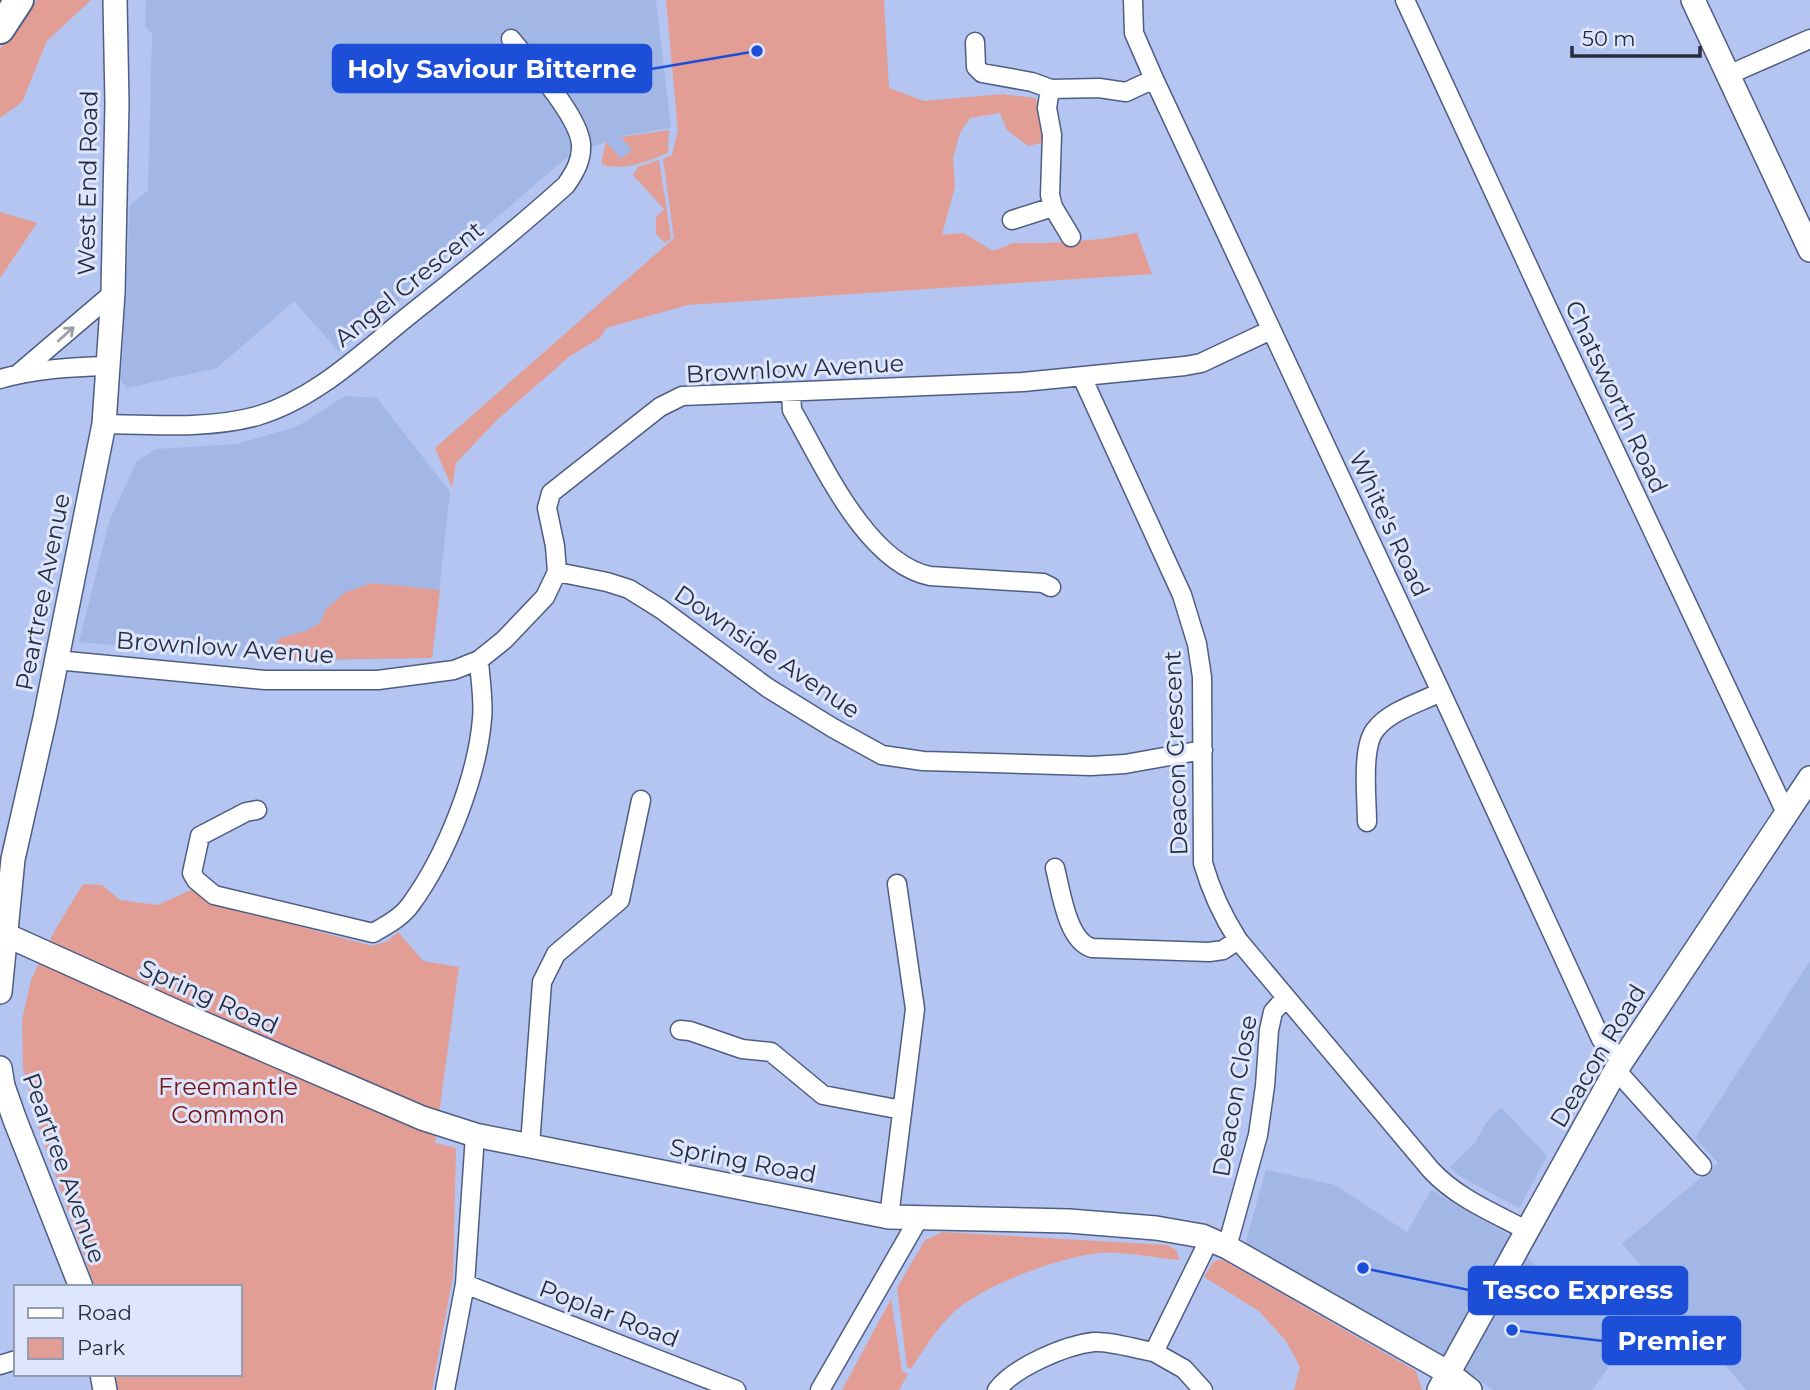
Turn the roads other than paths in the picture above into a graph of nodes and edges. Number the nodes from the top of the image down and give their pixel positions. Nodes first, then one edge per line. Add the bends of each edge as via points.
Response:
1 (19, 0) edge
2 (116, 0) edge
3 (1133, 0) edge
4 (1405, 0) edge
5 (1693, 0) edge
6 (0, 29) edge
7 (1810, 38) edge
8 (511, 39) dead end
9 (975, 42) dead end
10 (1728, 75) junction
11 (1154, 79) junction
12 (1050, 89) junction
13 (1053, 207) junction
14 (1012, 220) dead end
15 (1071, 236) dead end
16 (1810, 250) edge
17 (113, 293) junction
18 (1271, 330) junction
19 (108, 366) junction
20 (18, 374) junction
21 (1082, 377) junction
22 (0, 379) edge
23 (791, 393) junction
24 (104, 424) junction
25 (557, 572) junction
26 (1051, 587) dead end
27 (56, 660) junction
28 (479, 660) junction
29 (1441, 692) junction
30 (1203, 750) junction
31 (1810, 778) edge
32 (641, 800) dead end
33 (257, 810) dead end
34 (1786, 813) junction
35 (1367, 822) dead end
36 (6, 857) edge
37 (1055, 868) dead end
38 (897, 884) dead end
39 (5, 887) edge
40 (6, 935) junction
41 (1238, 940) junction
42 (0, 992) edge
43 (1286, 997) junction
44 (680, 1030) dead end
45 (1619, 1065) junction
46 (0, 1068) edge
47 (902, 1110) junction
48 (7, 1123) edge
49 (474, 1135) junction
50 (530, 1145) junction
51 (1702, 1166) dead end
52 (889, 1217) junction
53 (919, 1218) junction
54 (1526, 1230) junction
55 (1219, 1243) junction
56 (465, 1284) junction
57 (79, 1285) edge
58 (1154, 1352) junction
59 (1443, 1381) edge
60 (445, 1390) edge
61 (736, 1390) edge
62 (820, 1390) edge
63 (997, 1390) edge
64 (1203, 1390) edge
65 (1470, 1390) edge

1 - 6 main road
2 - 17 street, West End Road
3 - 11 street, White's Road via 1135,33
4 - 34 street, Chatsworth Road
5 - 10 street
7 - 10 street
8 - 24 street, Angel Crescent via 567,111 580,136 580,158 566,185 330,379 283,407 227,422
9 - 12 street via 976,67 982,73
10 - 16 street
11 - 12 street via 1126,92
11 - 18 street, White's Road
12 - 13 street
13 - 14 street
13 - 15 street
17 - 19 street, West End Road
20 -> 17 street
18 - 21 street, Brownlow Avenue via 1201,363
18 - 29 street, White's Road
19 - 20 street
19 - 24 street, Peartree Avenue
20 - 22 street
21 - 23 street, Brownlow Avenue
21 - 30 street, Deacon Crescent via 1189,614 1202,671
23 - 25 street, Brownlow Avenue via 682,396 660,407 551,493 547,508
23 - 26 street via 792,410 845,501 895,559 930,576
24 - 27 street, Peartree Avenue
25 - 28 street, Brownlow Avenue via 545,597
25 - 30 street, Downside Avenue via 629,589 768,688 882,755 923,761 1085,766 1125,765
27 - 28 street, Brownlow Avenue via 265,680 378,680 454,670
27 - 36 street, Peartree Avenue
28 - 33 street via 482,721 469,783 446,845 411,905 394,921 373,933 214,895 192,873 201,836 246,811
29 - 35 street via 1384,721 1370,738
29 - 45 street, White's Road via 1601,1039
30 - 41 street, Deacon Crescent via 1203,863 1210,889
31 - 34 street, Deacon Road
32 - 50 street via 620,900 556,954 542,982
34 - 45 street, Deacon Road
36 - 39 street, Peartree Avenue
37 - 41 street via 1071,928 1085,946 1209,953
38 - 47 street via 915,1009
39 - 40 street, Peartree Avenue
40 - 42 street, Peartree Avenue
40 - 49 street, Spring Road via 409,1112
41 - 43 street, Deacon Crescent
43 - 54 street, Deacon Crescent via 1445,1185
43 - 55 street, Deacon Close via 1273,1012 1269,1030 1258,1135
44 - 47 street via 742,1049 771,1052 823,1095
45 - 51 street, White's Road
45 - 54 street, Deacon Road
46 - 48 street, Peartree Avenue
47 - 52 street
48 - 57 street, Peartree Avenue
49 - 50 street, Spring Road
49 - 56 street
50 - 52 street, Spring Road
52 - 53 street, Spring Road
53 - 55 street, Spring Road via 1156,1228
53 - 62 street
54 - 59 street, Deacon Road
55 - 58 street, Deacon Close
55 - 59 street, Spring Road
56 - 60 street
56 - 61 street, Poplar Road
58 - 63 street via 1097,1342 1060,1350 1028,1366
58 - 64 street via 1184,1369
59 - 65 street, Spring Road

